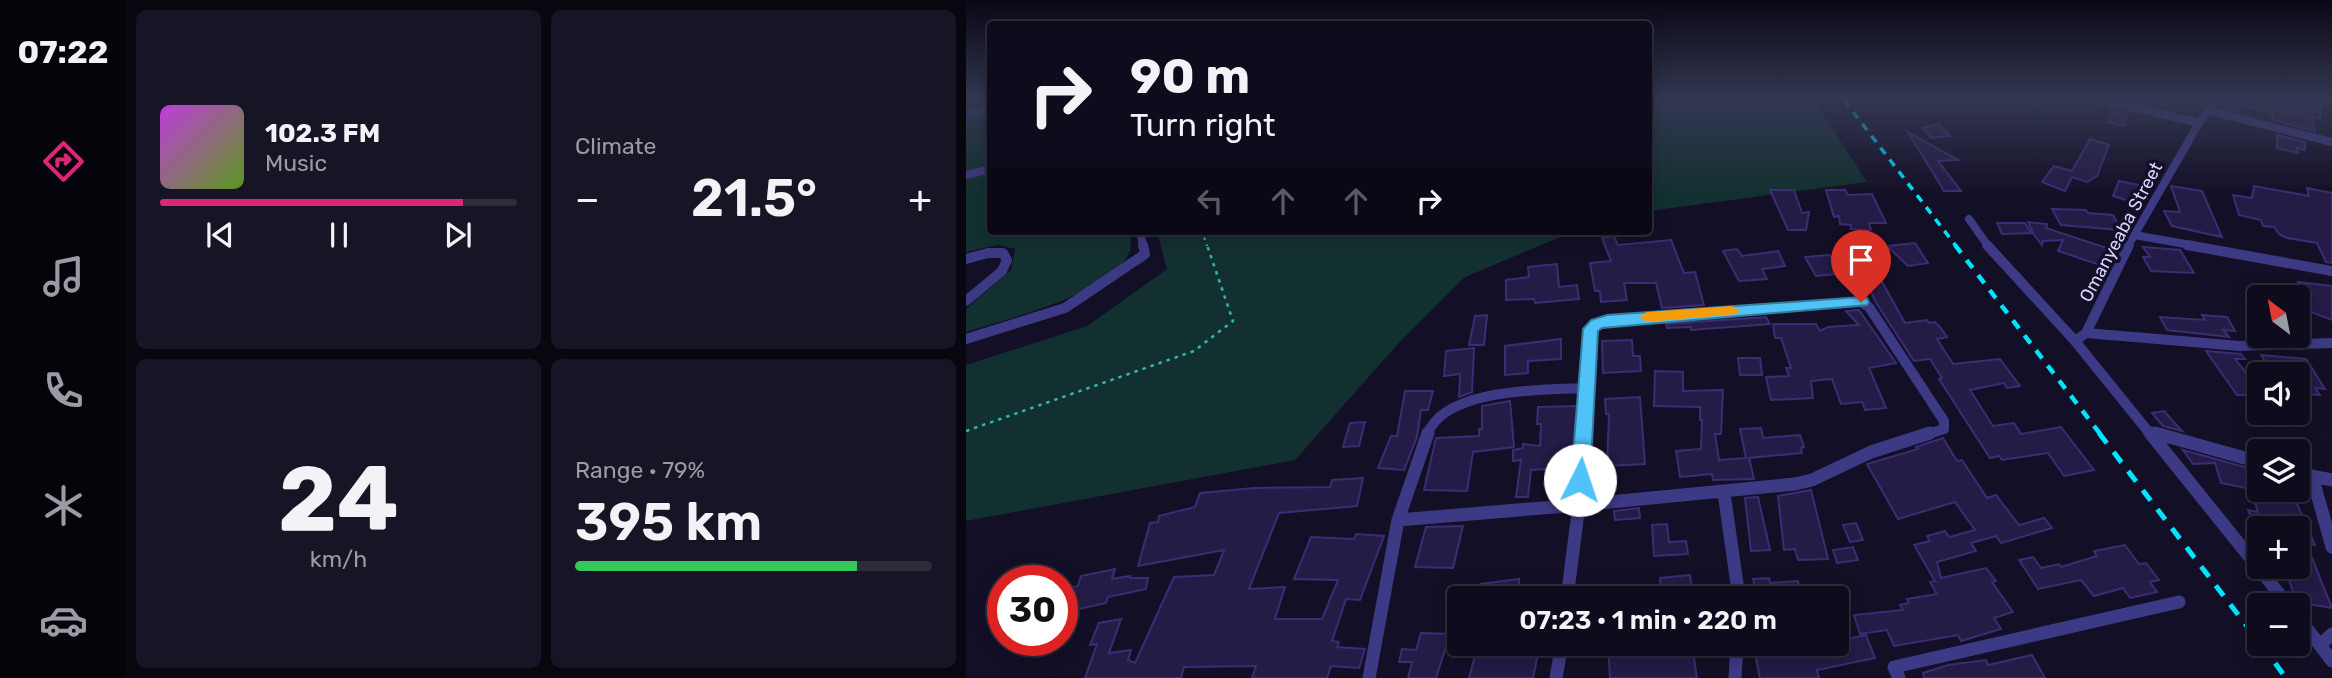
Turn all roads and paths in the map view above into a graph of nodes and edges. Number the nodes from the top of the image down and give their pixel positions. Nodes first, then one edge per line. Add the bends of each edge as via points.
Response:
1 (2194, 132) edge
2 (2291, 132) edge
3 (2332, 142) edge
4 (987, 170) edge
5 (966, 174) edge
6 (1969, 219) dead end
7 (1141, 235) edge
8 (1203, 235) edge
9 (2134, 235) junction
10 (966, 259) edge
11 (2332, 271) edge
12 (966, 301) edge
13 (2080, 337) junction
14 (966, 339) edge
15 (2332, 343) edge
16 (1587, 388) junction
17 (966, 431) edge
18 (2150, 432) junction
19 (2247, 459) edge
20 (2312, 476) joint
21 (2332, 481) edge
22 (1724, 493) junction
23 (1578, 503) junction
24 (1398, 520) junction
25 (2332, 547) edge
26 (1568, 586) edge
27 (1737, 586) edge
28 (2279, 593) edge
29 (2179, 602) dead end
30 (2310, 632) edge
31 (2332, 634) edge
32 (2320, 645) junction
33 (1560, 656) edge
34 (1736, 656) edge
35 (2332, 661) edge
36 (1369, 678) edge
37 (1556, 678) edge
38 (1735, 678) edge
39 (1899, 678) edge

1 - 9 street, Omanyeaba Street
2 - 3 street
4 - 5 street
6 - 13 street via 1987,245
7 - 14 street via 1145,254 1065,307
8 - 17 path via 1233,321 1194,351
9 - 11 street
9 - 13 street, Omanyeaba Street
10 - 12 street via 1003,253 1007,260 1002,271
13 - 15 street via 2308,346
13 - 18 street
16 - 22 street via 1591,329 1607,320 1861,302 1869,307 1944,421 1944,429 1871,453 1812,480
16 - 23 street
16 - 24 street via 1497,395 1438,418 1430,427
18 - 19 street
18 - 28 street
20 - 21 street
20 - 25 street
22 - 23 street
22 - 27 street
23 - 24 street
23 - 26 street
24 - 36 street
29 - 39 street via 1894,667
30 - 32 street
31 - 32 street
32 - 35 street
33 - 37 street
34 - 38 street

